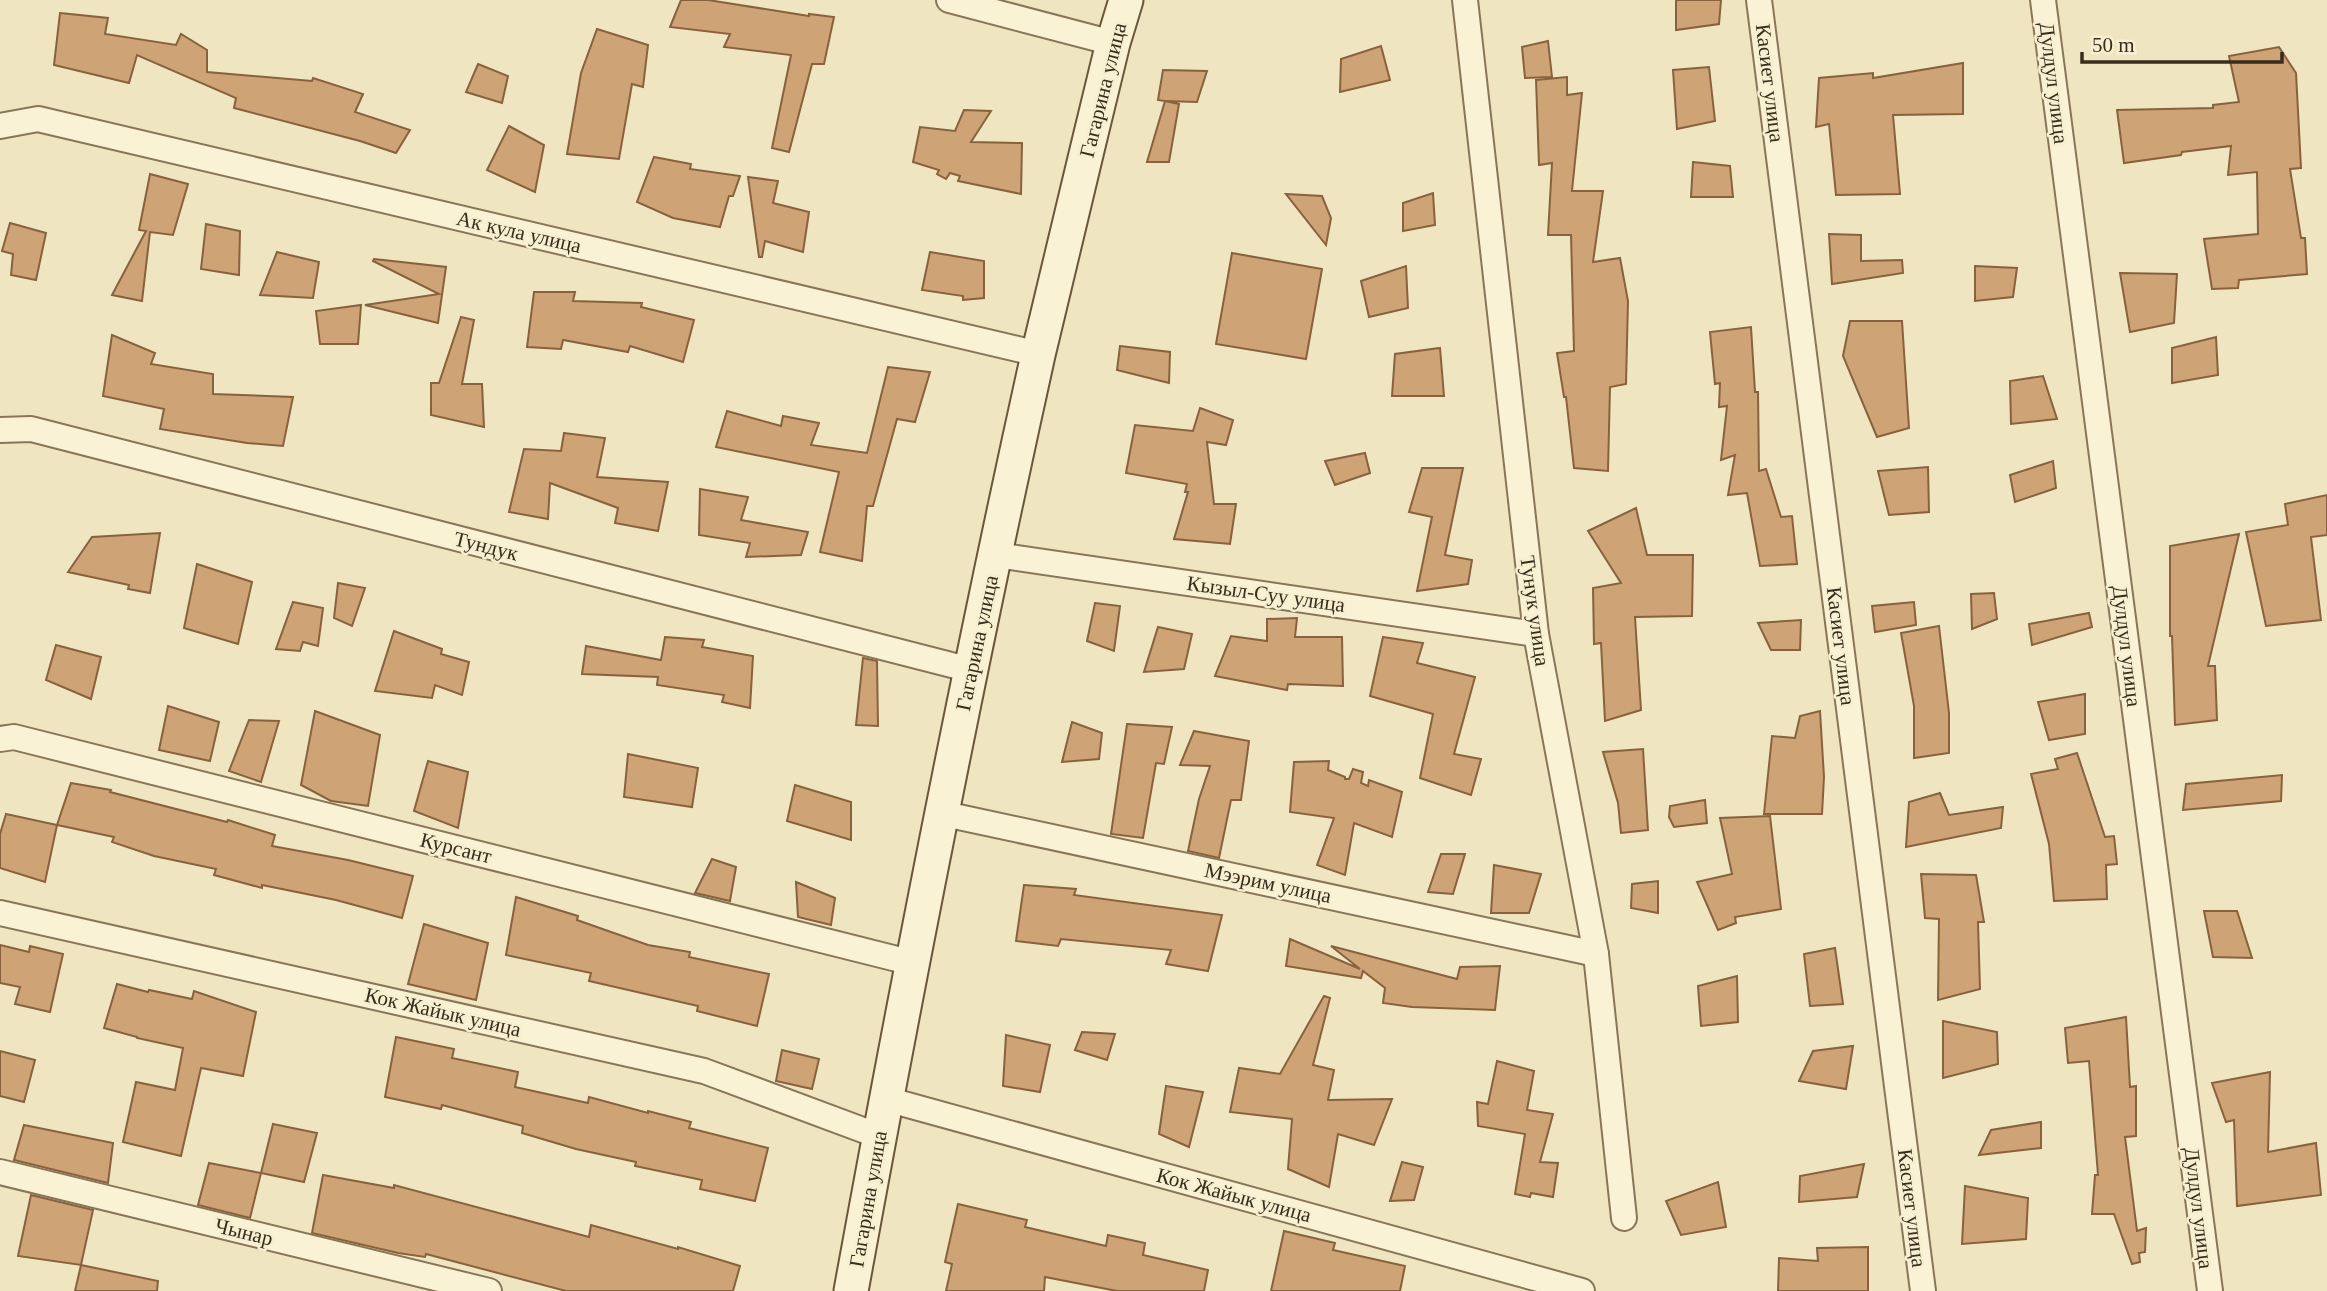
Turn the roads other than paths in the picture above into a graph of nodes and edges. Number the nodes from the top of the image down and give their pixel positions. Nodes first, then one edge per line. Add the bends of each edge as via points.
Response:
1 (949, 0) edge
2 (1126, 0) edge
3 (1465, 0) edge
4 (1759, 0) edge
5 (2043, 0) edge
6 (1113, 43) junction
7 (0, 126) edge
8 (1039, 354) junction
9 (0, 430) edge
10 (996, 555) junction
11 (1536, 634) junction
12 (971, 670) junction
13 (0, 739) edge
14 (940, 813) junction
15 (0, 913) edge
16 (1596, 954) junction
17 (913, 963) junction
18 (886, 1099) junction
19 (879, 1136) junction
20 (0, 1172) edge
21 (1624, 1218) dead end
22 (1556, 1288) edge
23 (489, 1291) edge
24 (851, 1291) edge
25 (1581, 1291) edge
26 (1923, 1291) edge
27 (2210, 1291) edge

1 - 6 street
2 - 6 main road, Гагарина улица
3 - 11 street, Тунук улица
4 - 26 street, Касиет улица
5 - 27 street, Дулдул улица
6 - 8 main road, Гагарина улица
7 - 8 street, Ак кула улица via 38,119
8 - 10 main road, Гагарина улица
9 - 12 street, Тундук via 31,429
10 - 11 street, Кызыл-Суу улица
10 - 12 main road, Гагарина улица
11 - 16 street, Тунук улица
12 - 14 main road, Гагарина улица
13 - 17 street, Курсант via 14,737
14 - 16 street, Мээрим улица
14 - 17 main road, Гагарина улица
15 - 19 street, Кок Жайык улица via 704,1071
16 - 21 street, Тунук улица
17 - 18 main road, Гагарина улица
18 - 19 main road, Гагарина улица
18 - 22 street, Кок Жайык улица
19 - 24 main road, Гагарина улица
20 - 23 street, Чынар
22 - 25 street, Кок Жайык улица

